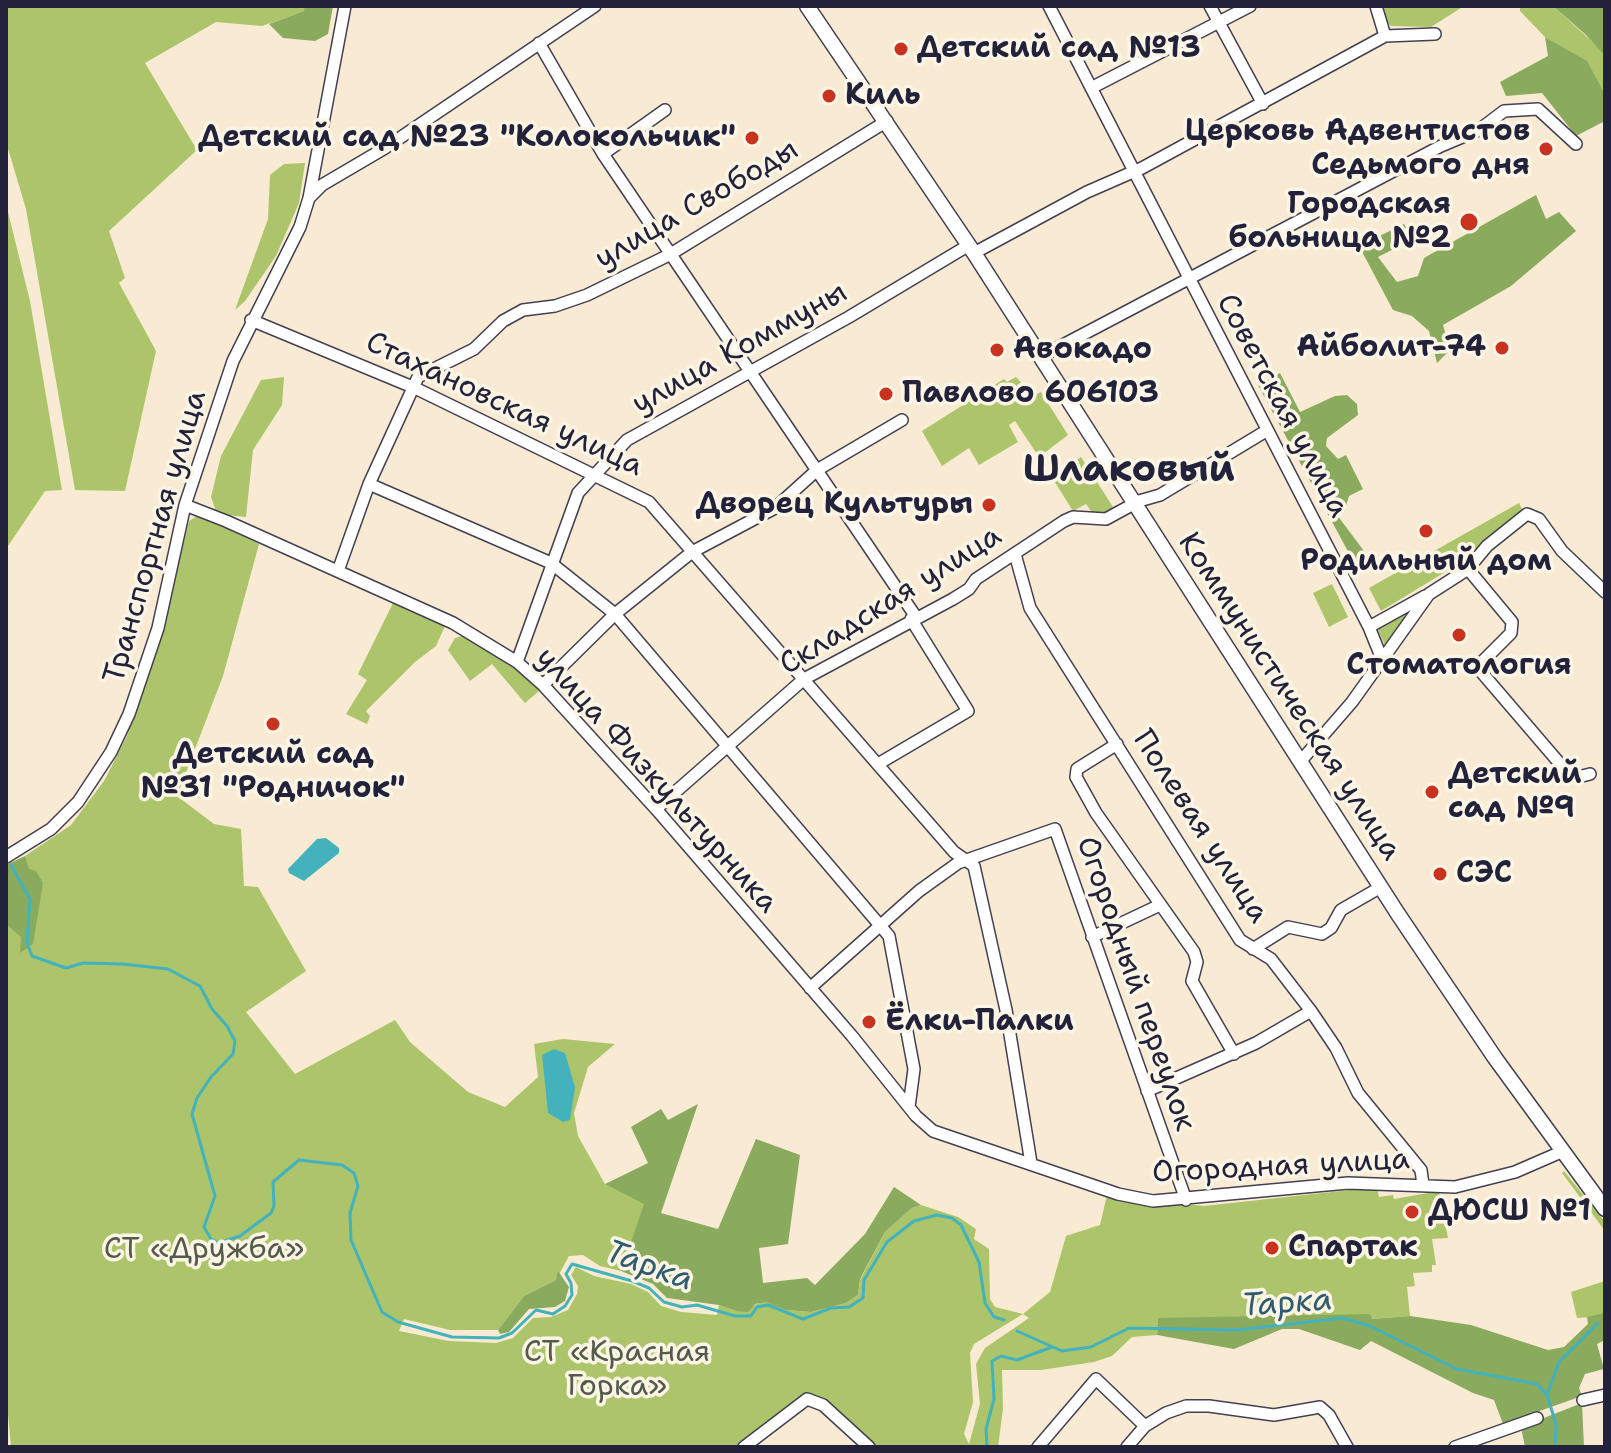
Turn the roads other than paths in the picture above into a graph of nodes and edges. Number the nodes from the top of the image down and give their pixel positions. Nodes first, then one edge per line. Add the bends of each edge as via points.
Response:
1 (345, 6) edge
2 (595, 6) edge
3 (807, 6) edge
4 (1049, 6) edge
5 (1210, 6) edge
6 (1250, 6) edge
7 (1376, 6) edge
8 (1219, 23) junction
9 (1435, 34) dead end
10 (1385, 36) junction
11 (539, 43) junction
12 (1091, 88) junction
13 (1263, 104) junction
14 (665, 110) dead end
15 (887, 121) junction
16 (1576, 144) dead end
17 (603, 154) junction
18 (1134, 172) junction
19 (309, 198) junction
20 (972, 249) junction
21 (669, 255) junction
22 (1187, 278) junction
23 (251, 320) junction
24 (1040, 357) junction
25 (749, 370) junction
26 (415, 388) junction
27 (902, 420) dead end
28 (1266, 431) junction
29 (817, 470) junction
30 (596, 475) junction
31 (369, 484) junction
32 (1134, 504) junction
33 (185, 505) junction
34 (692, 552) junction
35 (1015, 554) junction
36 (551, 563) junction
37 (1468, 569) junction
38 (338, 571) junction
39 (1605, 592) edge
40 (1429, 594) junction
41 (615, 614) junction
42 (913, 618) junction
43 (1369, 627) junction
44 (1382, 659) junction
45 (517, 662) junction
46 (804, 679) junction
47 (543, 685) junction
48 (1117, 744) junction
49 (726, 745) junction
50 (1300, 762) junction
51 (878, 764) junction
52 (1590, 774) dead end
53 (656, 809) junction
54 (6, 857) edge
55 (964, 860) junction
56 (1381, 887) junction
57 (1160, 905) junction
58 (881, 923) junction
59 (1092, 937) junction
60 (1253, 949) junction
61 (810, 988) junction
62 (1311, 1011) junction
63 (1234, 1054) junction
64 (1147, 1091) junction
65 (909, 1107) junction
66 (1561, 1152) junction
67 (1031, 1163) junction
68 (1423, 1185) junction
69 (1186, 1200) junction
70 (1605, 1209) edge
71 (1605, 1395) edge
72 (1583, 1400) dead end
73 (1537, 1418) dead end
74 (1145, 1426) junction
75 (744, 1447) edge
76 (869, 1447) edge
77 (1038, 1447) edge
78 (1127, 1447) edge
79 (1347, 1447) edge
80 (1455, 1447) edge

1 - 19 street, Транспортная улица
2 - 11 street
3 - 15 main road, Коммунистическая улица
4 - 12 street, Советская улица
5 - 8 street
6 - 8 street
7 - 10 street
8 - 12 street
8 - 13 street
9 - 10 street, улица Коммуны
10 - 13 street, улица Коммуны
11 - 17 street
11 - 19 street
12 - 18 street, Советская улица
13 - 18 street, улица Коммуны
14 - 17 street
15 - 20 main road, Коммунистическая улица
15 - 21 street, улица Свободы
16 - 22 street via 1538,109 1504,111 1479,130
17 - 21 street
18 - 20 street, улица Коммуны
18 - 22 street, Советская улица
19 - 23 street, Транспортная улица via 300,227
20 - 24 main road, Коммунистическая улица
20 - 25 street, улица Коммуны
21 - 25 street
21 - 26 street, улица Свободы via 587,295 523,310 474,349 418,377
22 - 24 street
22 - 28 street, Советская улица
23 - 26 street, Стахановская улица
23 - 33 street, Транспортная улица
24 - 32 main road, Коммунистическая улица
25 - 29 street
25 - 30 street, улица Коммуны via 627,440
26 - 30 street, Стахановская улица
26 - 31 street, улица Свободы
27 - 29 street
28 - 32 street, Складская улица via 1160,495
28 - 43 street, Советская улица
29 - 34 street via 775,508
29 - 42 street
30 - 34 street, Стахановская улица via 649,502
30 - 36 street, улица Коммуны via 578,493
31 - 36 street
31 - 38 street, улица Свободы
32 - 35 street, Складская улица via 1106,519 1073,517
32 - 50 main road, Коммунистическая улица
33 - 38 street, улица Физкультурника
33 - 54 street, Транспортная улица via 158,628 111,752 65,816
34 - 41 street
34 - 46 street, Стахановская улица
35 - 42 street, Складская улица via 961,594
35 - 48 street, Полевая улица via 1030,608
36 - 41 street
36 - 45 street, улица Коммуны
37 - 39 street via 1527,514 1539,519 1562,551
37 - 40 street
37 - 52 street via 1512,622 1511,633 1477,667 1561,765 1578,777
38 - 45 street, улица Физкультурника via 453,623
40 - 43 street
40 - 44 street
41 - 47 street
41 - 49 street
42 - 46 street, Складская улица
42 - 51 street via 968,711
43 - 44 street, Советская улица
44 - 50 street
45 - 47 street, улица Физкультурника
46 - 49 street, Складская улица
46 - 51 street, Стахановская улица
47 - 53 street, улица Физкультурника
48 - 57 street via 1077,769 1076,777
48 - 60 street, Полевая улица via 1240,940
49 - 53 street, Складская улица
49 - 58 street
50 - 56 main road, Коммунистическая улица
51 - 55 street, Стахановская улица
53 - 61 street, улица Физкультурника
55 - 58 street
55 - 59 street, Огородный переулок via 1055,829
55 - 67 street via 974,866 982,888
56 - 60 street via 1341,910 1322,934 1288,927
56 - 66 main road, Коммунистическая улица
57 - 59 street
57 - 63 street via 1194,952 1192,981
58 - 61 street
58 - 65 street via 889,936 914,1069
59 - 64 street, Огородный переулок
60 - 62 street, Полевая улица via 1271,959
61 - 65 street, улица Физкультурника
62 - 63 street
62 - 68 street, Полевая улица via 1358,1093 1421,1170
63 - 64 street
64 - 69 street, Огородный переулок
65 - 67 street, улица Физкультурника via 933,1131
66 - 68 street, Огородная улица via 1476,1182
66 - 70 main road, Коммунистическая улица
67 - 69 street, Огородная улица via 1118,1194
68 - 69 street, Огородная улица via 1348,1183
71 - 72 street
73 - 80 street
74 - 77 street via 1096,1379
74 - 78 street
74 - 79 street via 1186,1406 1274,1415 1320,1407
75 - 76 street via 807,1399 823,1405

